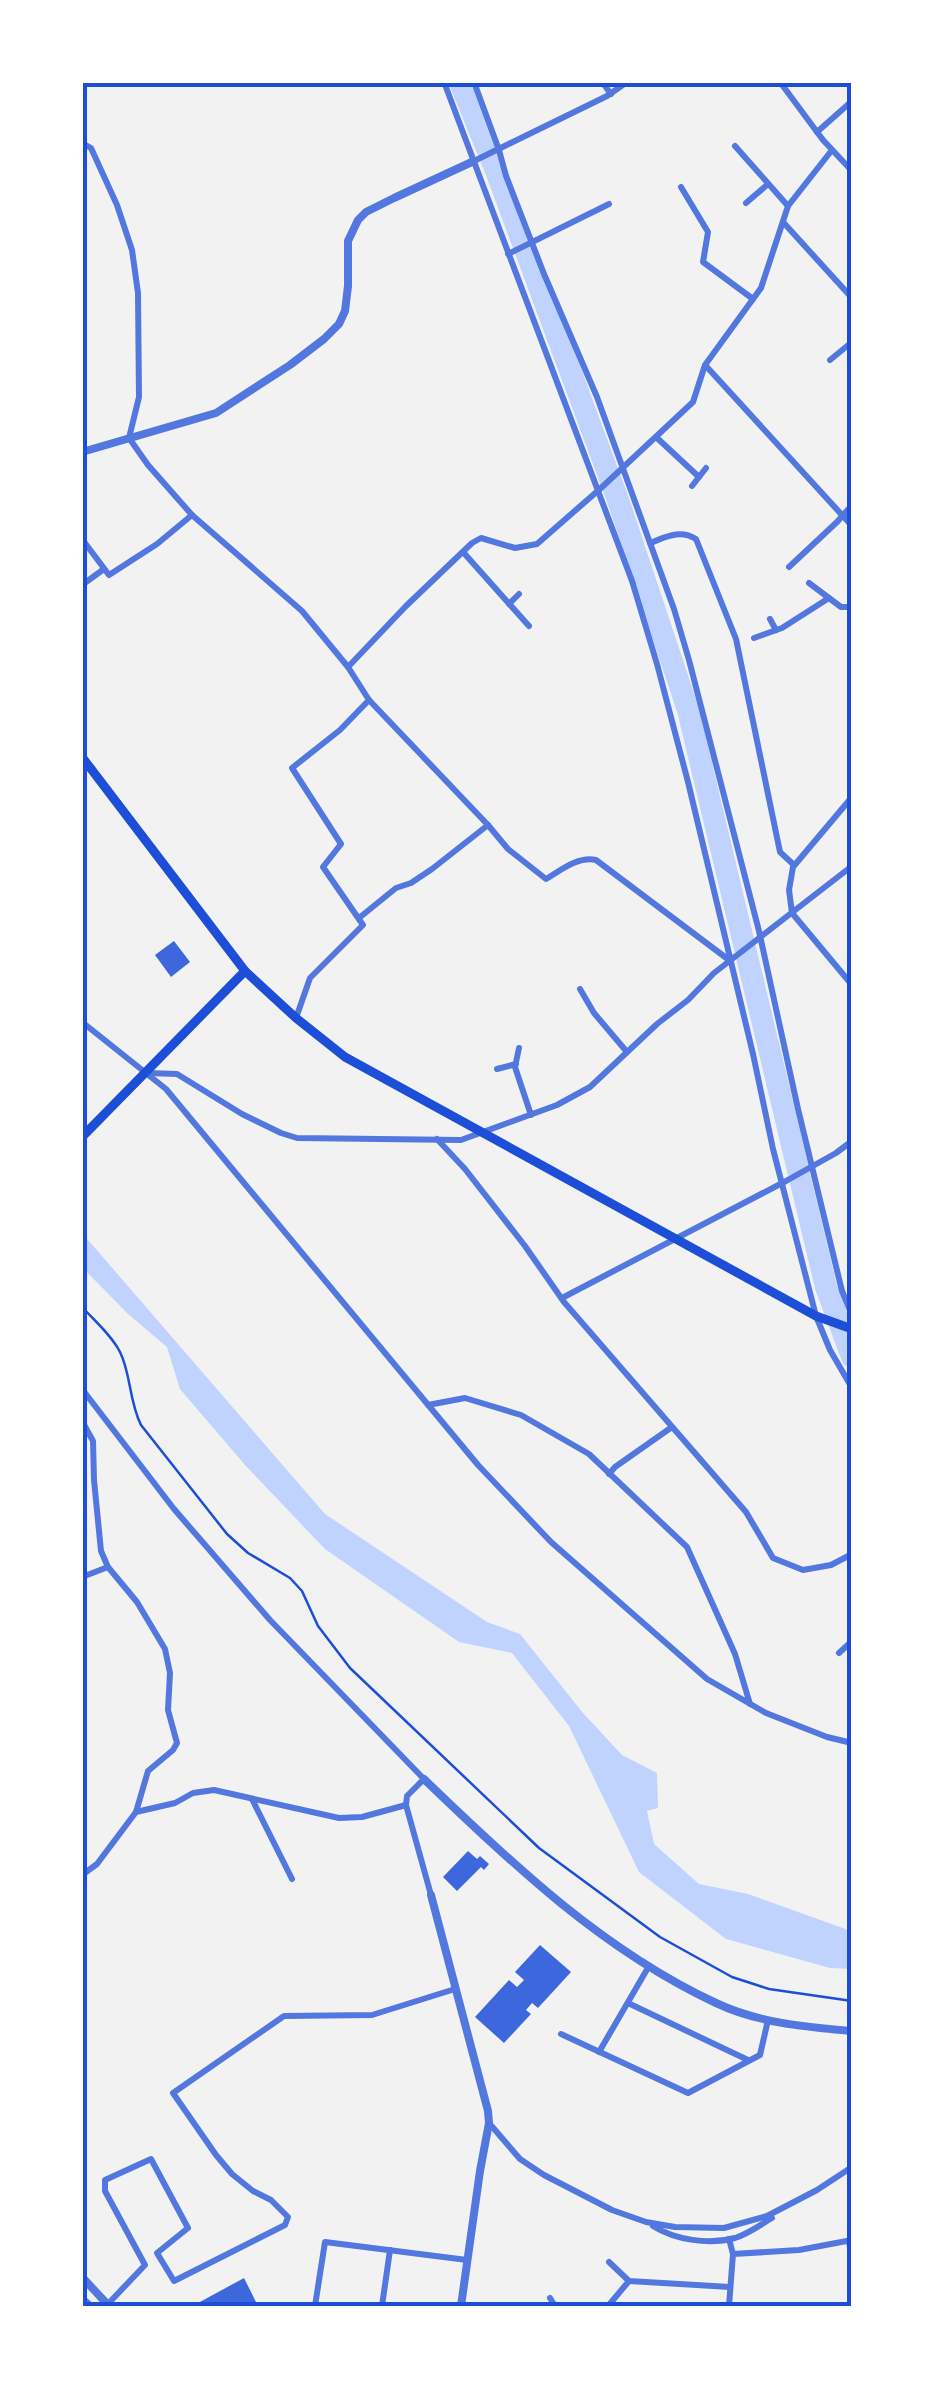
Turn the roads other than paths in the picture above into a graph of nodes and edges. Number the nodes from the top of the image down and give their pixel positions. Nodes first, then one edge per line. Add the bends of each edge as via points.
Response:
1 (444, 82) edge
2 (474, 82) edge
3 (602, 82) edge
4 (628, 82) edge
5 (780, 82) edge
6 (610, 94) junction
7 (852, 101) edge
8 (818, 132) junction
9 (82, 142) edge
10 (735, 146) dead end
11 (832, 150) junction
12 (498, 151) junction
13 (474, 161) junction
14 (852, 171) edge
15 (768, 184) junction
16 (681, 186) dead end
17 (746, 203) dead end
18 (609, 204) dead end
19 (788, 206) junction
20 (782, 221) junction
21 (531, 243) junction
22 (509, 254) junction
23 (852, 298) edge
24 (753, 300) junction
25 (852, 342) edge
26 (830, 360) dead end
27 (706, 365) junction
28 (129, 438) junction
29 (656, 438) junction
30 (82, 452) edge
31 (624, 467) junction
32 (706, 468) dead end
33 (699, 476) junction
34 (692, 486) dead end
35 (599, 490) junction
36 (852, 505) edge
37 (842, 514) junction
38 (192, 515) junction
39 (852, 526) edge
40 (82, 539) edge
41 (650, 543) junction
42 (463, 552) junction
43 (789, 567) dead end
44 (104, 569) junction
45 (809, 583) dead end
46 (82, 584) edge
47 (519, 594) dead end
48 (829, 598) junction
49 (510, 604) junction
50 (848, 607) edge
51 (770, 619) dead end
52 (844, 620) dead end
53 (529, 626) dead end
54 (776, 630) junction
55 (754, 638) dead end
56 (348, 668) junction
57 (370, 700) junction
58 (82, 757) edge
59 (852, 797) edge
60 (488, 825) junction
61 (794, 865) junction
62 (852, 866) edge
63 (792, 914) junction
64 (358, 918) junction
65 (759, 936) junction
66 (730, 961) junction
67 (246, 971) junction
68 (852, 985) edge
69 (580, 989) dead end
70 (296, 1018) junction
71 (82, 1022) edge
72 (519, 1048) dead end
73 (628, 1052) junction
74 (516, 1064) junction
75 (497, 1068) dead end
76 (147, 1073) junction
77 (532, 1115) junction
78 (483, 1133) junction
79 (82, 1137) edge
80 (437, 1139) junction
81 (852, 1141) edge
82 (812, 1167) junction
83 (784, 1182) junction
84 (675, 1238) junction
85 (562, 1298) junction
86 (852, 1314) edge
87 (817, 1316) junction
88 (852, 1328) edge
89 (852, 1388) edge
90 (82, 1389) edge
91 (428, 1405) junction
92 (82, 1422) edge
93 (672, 1428) junction
94 (609, 1474) junction
95 (852, 1554) edge
96 (108, 1567) junction
97 (82, 1577) edge
98 (852, 1641) edge
99 (839, 1653) dead end
100 (750, 1706) junction
101 (852, 1742) edge
102 (424, 1779) junction
103 (252, 1799) junction
104 (406, 1805) junction
105 (136, 1812) junction
106 (82, 1875) edge
107 (292, 1878) dead end
108 (430, 1895) joint
109 (649, 1966) junction
110 (455, 1989) junction
111 (628, 2003) junction
112 (768, 2020) junction
113 (852, 2031) edge
114 (561, 2034) dead end
115 (599, 2052) junction
116 (749, 2061) junction
117 (489, 2123) junction
118 (852, 2167) edge
119 (790, 2206) junction
120 (646, 2222) junction
121 (729, 2239) junction
122 (850, 2241) edge
123 (390, 2250) junction
124 (157, 2253) junction
125 (734, 2254) junction
126 (467, 2260) junction
127 (609, 2262) dead end
128 (852, 2262) edge
129 (145, 2265) junction
130 (82, 2277) edge
131 (629, 2281) junction
132 (730, 2287) junction
133 (550, 2298) dead end
134 (82, 2299) edge
135 (90, 2306) edge
136 (107, 2306) edge
137 (315, 2306) edge
138 (382, 2306) edge
139 (461, 2306) edge
140 (555, 2306) edge
141 (608, 2306) edge
142 (729, 2306) edge

1 - 13 street
2 - 12 street
3 - 6 street
4 - 6 street
5 - 8 street
6 - 12 street
7 - 8 street
8 - 11 street
9 - 28 street via 92,148 132,250 138,397
10 - 15 street
11 - 14 street
11 - 19 street
12 - 13 street
12 - 21 street
13 - 22 street
13 - 28 street via 358,220 348,241 344,311 324,339 216,413
15 - 17 street
15 - 19 street
16 - 24 street via 708,232 703,262
18 - 21 street
19 - 20 street
20 - 23 street
20 - 24 street
21 - 22 street
21 - 31 street
22 - 35 street
24 - 27 street
25 - 26 street
27 - 29 street via 693,402
27 - 37 street
28 - 30 street
28 - 38 street
29 - 31 street
29 - 33 street
31 - 35 street
31 - 41 street
32 - 33 street
33 - 34 street
35 - 42 street via 537,544 515,548 481,538
35 - 66 street via 657,664
36 - 37 street
37 - 39 street
37 - 43 street
38 - 44 street via 109,576
38 - 56 street via 302,610
40 - 44 street
41 - 61 street via 674,534 696,539 736,639 780,852
41 - 65 street via 689,660
42 - 49 street
42 - 56 street
44 - 46 street
45 - 48 street
47 - 49 street
48 - 50 street
48 - 54 street
49 - 53 street
50 - 52 street
51 - 54 street
54 - 55 street
56 - 57 street
57 - 60 street
57 - 64 street via 292,768 341,844 323,867
58 - 67 main road
59 - 61 street
60 - 64 street
60 - 66 street via 546,879 578,861 596,860
61 - 63 street
62 - 63 street
63 - 65 street
63 - 68 street
64 - 70 street via 363,925 310,978
65 - 66 street
65 - 82 street
66 - 73 street
66 - 83 street
67 - 70 main road
67 - 76 main road
69 - 73 street
70 - 78 main road via 345,1057
71 - 76 street
72 - 74 street
73 - 77 street via 577,1096
74 - 75 street
74 - 77 street
76 - 79 main road
76 - 80 street via 176,1074 297,1138
76 - 91 street
77 - 78 street
78 - 80 street
78 - 84 main road
80 - 85 street
81 - 82 street
82 - 83 street
82 - 86 street
83 - 84 street
83 - 87 street
84 - 85 street
84 - 87 main road
85 - 93 street
87 - 88 main road
87 - 89 street
90 - 102 street via 270,1620
91 - 94 street via 465,1398 521,1416 588,1454
91 - 100 street via 551,1542 707,1680
92 - 96 street via 94,1441 101,1552
93 - 94 street
93 - 95 street via 746,1512 773,1558 803,1570
94 - 100 street via 687,1547 735,1654
96 - 97 street
96 - 105 street via 157,1634 170,1672 168,1710 177,1743 148,1771
98 - 99 street
100 - 101 street
102 - 104 street
102 - 109 street via 516,1867
103 - 104 street via 339,1818
103 - 105 street via 214,1790
103 - 107 street
104 - 108 street
105 - 106 street
108 - 110 street
109 - 111 street
109 - 112 street via 717,2004
110 - 117 street
110 - 124 street via 372,2014 284,2016 173,2092 232,2174 288,2216 285,2225 174,2281
111 - 115 street
111 - 116 street
112 - 113 street
112 - 116 street via 760,2055
114 - 115 street
115 - 116 street via 688,2093
117 - 120 street via 520,2159
117 - 126 street
118 - 119 street
119 - 120 street via 724,2228
119 - 121 street
120 - 121 street via 692,2239
121 - 125 street
122 - 125 street
122 - 128 street
123 - 126 street
123 - 137 street via 325,2242
123 - 138 street
124 - 129 street
124 - 129 street via 188,2228 152,2159 105,2180 104,2191
125 - 132 street
126 - 139 street
127 - 131 street
129 - 136 street
130 - 136 street
131 - 132 street
131 - 141 street
132 - 142 street
133 - 140 street
134 - 135 street

